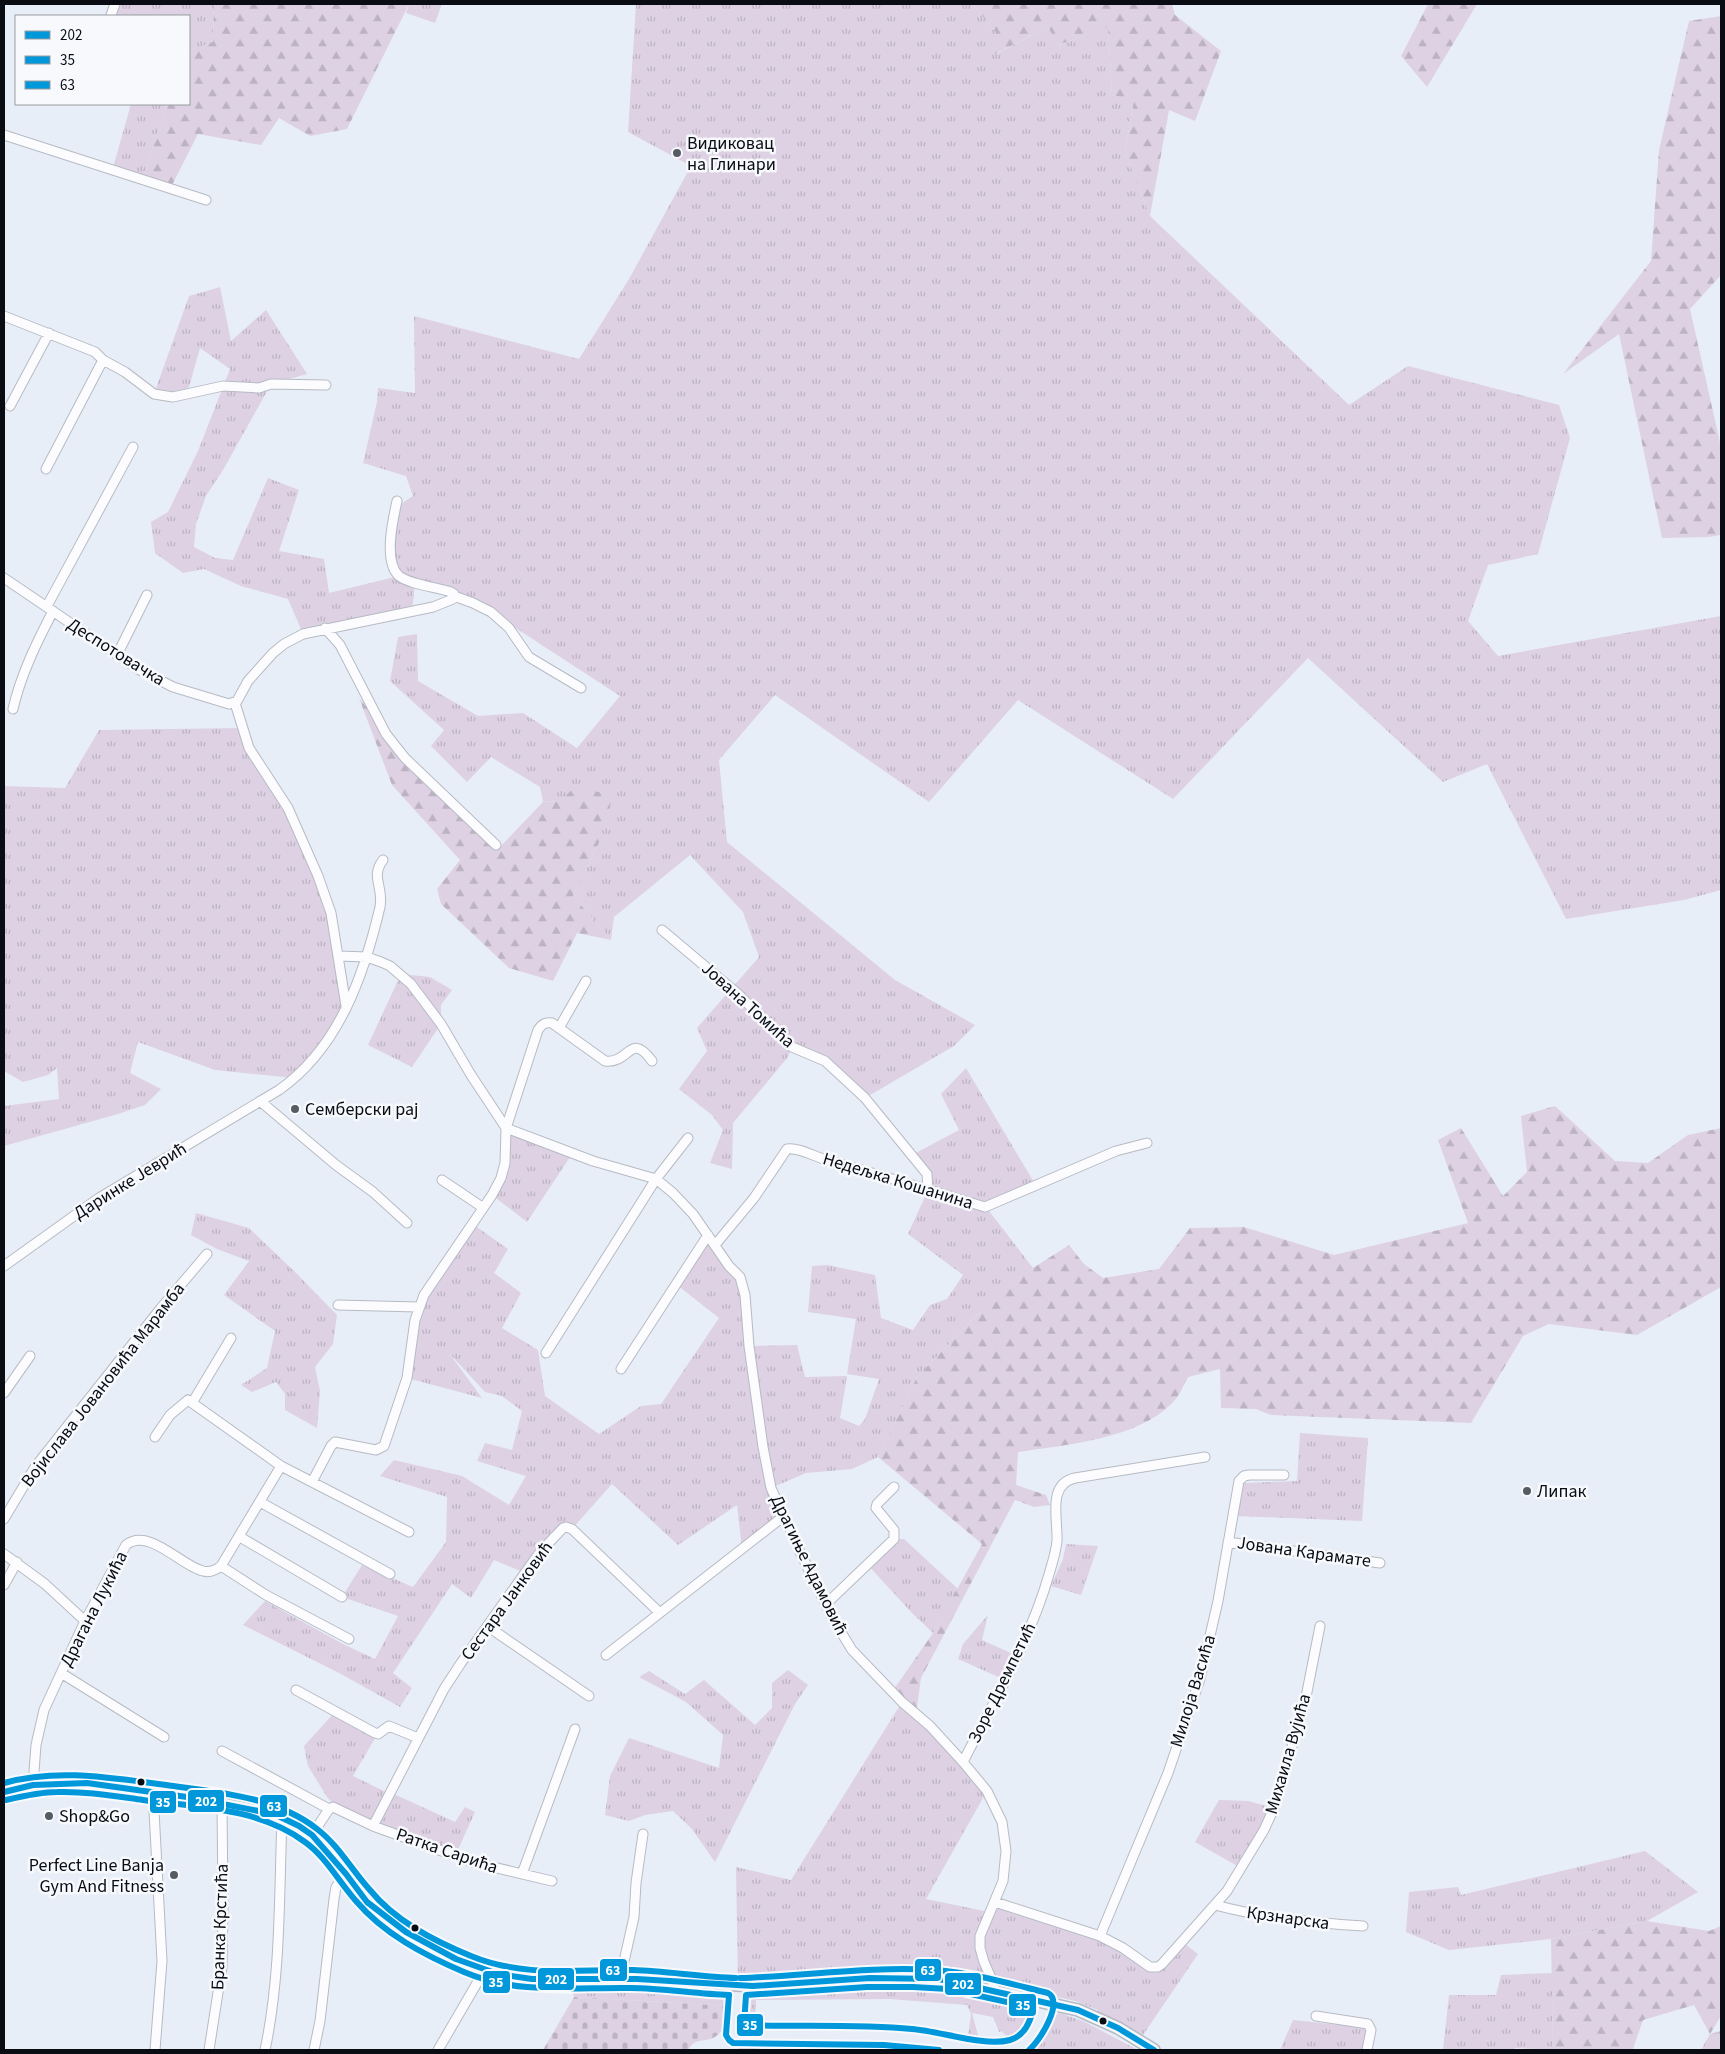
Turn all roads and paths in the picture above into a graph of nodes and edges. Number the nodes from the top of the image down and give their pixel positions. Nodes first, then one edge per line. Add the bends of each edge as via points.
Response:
1 (115, 4) edge
2 (111, 15) edge
3 (4, 135) edge
4 (206, 200) dead end
5 (4, 316) edge
6 (49, 334) junction
7 (103, 360) junction
8 (326, 385) dead end
9 (10, 406) dead end
10 (132, 447) dead end
11 (46, 469) dead end
12 (397, 501) dead end
13 (4, 578) edge
14 (148, 595) dead end
15 (454, 596) junction
16 (50, 609) junction
17 (325, 628) junction
18 (116, 656) junction
19 (581, 688) dead end
20 (236, 703) junction
21 (13, 709) dead end
22 (496, 844) dead end
23 (384, 860) dead end
24 (662, 930) dead end
25 (338, 956) junction
26 (367, 957) junction
27 (586, 981) dead end
28 (346, 1006) junction
29 (559, 1028) junction
30 (652, 1061) dead end
31 (260, 1101) junction
32 (506, 1128) junction
33 (688, 1138) dead end
34 (1148, 1143) dead end
35 (656, 1179) junction
36 (442, 1180) dead end
37 (928, 1190) junction
38 (482, 1207) junction
39 (407, 1223) dead end
40 (708, 1235) junction
41 (715, 1245) junction
42 (208, 1254) dead end
43 (4, 1266) edge
44 (338, 1305) dead end
45 (418, 1307) junction
46 (232, 1338) dead end
47 (546, 1353) dead end
48 (30, 1356) dead end
49 (621, 1368) dead end
50 (4, 1393) edge
51 (192, 1403) junction
52 (155, 1437) dead end
53 (1205, 1457) dead end
54 (281, 1466) junction
55 (1284, 1475) dead end
56 (312, 1482) junction
57 (894, 1487) dead end
58 (260, 1502) junction
59 (784, 1516) junction
60 (4, 1520) edge
61 (408, 1532) dead end
62 (240, 1537) junction
63 (1228, 1542) junction
64 (4, 1554) edge
65 (17, 1562) junction
66 (1380, 1563) dead end
67 (221, 1566) junction
68 (390, 1574) dead end
69 (4, 1585) edge
70 (342, 1597) dead end
71 (826, 1604) junction
72 (660, 1613) junction
73 (85, 1621) junction
74 (487, 1626) junction
75 (1320, 1626) dead end
76 (349, 1639) dead end
77 (606, 1655) dead end
78 (61, 1673) junction
79 (296, 1690) dead end
80 (589, 1696) dead end
81 (575, 1729) dead end
82 (164, 1737) dead end
83 (418, 1738) junction
84 (222, 1751) dead end
85 (963, 1762) junction
86 (33, 1785) junction
87 (4, 1792) edge
88 (153, 1792) junction
89 (222, 1803) junction
90 (330, 1809) junction
91 (282, 1818) junction
92 (373, 1826) junction
93 (644, 1834) dead end
94 (312, 1835) junction
95 (346, 1874) junction
96 (522, 1874) junction
97 (552, 1881) dead end
98 (995, 1902) junction
99 (1215, 1905) junction
100 (1363, 1926) dead end
101 (1100, 1936) junction
102 (484, 1970) junction
103 (620, 1979) junction
104 (994, 1990) junction
105 (1316, 2016) dead end
106 (155, 2050) edge
107 (209, 2050) edge
108 (265, 2050) edge
109 (314, 2050) edge
110 (438, 2050) edge
111 (1154, 2050) edge
112 (1367, 2050) edge

1 - 2 street
3 - 4 street
5 - 6 street
6 - 7 street via 96,352
6 - 9 street
7 - 8 street via 154,394 172,396 223,386
7 - 11 street
10 - 16 street
12 - 15 street via 391,530 393,566 400,576 451,592
13 - 16 street, Деспотовачка
14 - 18 street
15 - 17 street via 451,601 433,607
15 - 19 street via 491,612 509,628 529,657
16 - 18 street, Деспотовачка
16 - 21 street
17 - 20 street via 303,634 273,652 248,681
17 - 22 street via 340,645 386,734 404,758
18 - 20 street, Деспотовачка via 173,687 229,704
20 - 25 street via 249,748 288,808 318,876 331,913
23 - 26 street via 376,875 381,895
24 - 37 street, Јована Томића via 738,994 792,1047 825,1061 865,1098 927,1174
25 - 26 street
25 - 28 street
26 - 28 street, Даринке Јеврић
26 - 32 street via 390,966 411,984 441,1024
27 - 29 street
28 - 31 street, Даринке Јеврић via 322,1050 294,1078
29 - 30 street via 605,1061 618,1060 638,1047
29 - 32 street via 548,1022 538,1030
31 - 39 street
31 - 43 street, Даринке Јеврић via 99,1198
32 - 35 street, Драгиње Адамовић via 593,1161
32 - 38 street via 505,1163 500,1178
33 - 35 street
34 - 37 street, Недељка Кошанина via 1116,1151 985,1207
35 - 40 street, Драгиње Адамовић via 673,1193
35 - 47 street
36 - 38 street
37 - 41 street, Недељка Кошанина via 793,1148 787,1149 754,1198
38 - 45 street
40 - 41 street, Драгиње Адамовић
40 - 49 street
41 - 59 street, Драгиње Адамовић via 728,1266 740,1277 745,1295 763,1447 771,1488
42 - 60 street, Војислава Јовановића Марамба via 35,1466
44 - 45 street
45 - 56 street via 407,1378 384,1446 376,1450 335,1442
46 - 51 street
48 - 50 street
51 - 52 street via 188,1400 170,1415
51 - 54 street
53 - 85 street, Зоре Дремпетић via 1075,1478 1062,1484 1057,1495 1057,1543 1045,1588 1020,1654
54 - 56 street
54 - 58 street
55 - 63 street, Милоја Васића via 1240,1478
56 - 61 street
57 - 71 street via 876,1508 894,1530 894,1539
58 - 62 street
58 - 68 street
59 - 71 street, Драгиње Адамовић
59 - 72 street
62 - 67 street
62 - 70 street
63 - 66 street, Јована Карамате
63 - 101 street, Милоја Васића via 1208,1651 1194,1699 1168,1773
64 - 65 street
65 - 69 street
65 - 73 street
67 - 73 street, Драгана Лукића via 211,1572 202,1571 144,1541 130,1542
67 - 76 street via 266,1595
71 - 85 street, Драгиње Адамовић via 852,1650
72 - 74 street, Сестара Јанковић via 572,1529 566,1527 541,1551
72 - 77 street
73 - 78 street, Драгана Лукића
74 - 80 street
74 - 83 street, Сестара Јанковић via 444,1689
75 - 99 street, Михаила Вујића via 1305,1702 1274,1808 1236,1877
78 - 82 street
78 - 86 street, Драгана Лукића via 39,1729
79 - 83 street via 375,1733 390,1726
81 - 96 street, Ратка Сарића
83 - 92 street, Сестара Јанковић
84 - 90 street, Ратка Сарића
85 - 98 street, Драгиње Адамовић via 992,1799 1004,1831 1006,1863
86 - 87 street
86 - 88 street via 87,1783
88 - 89 street
88 - 106 street via 162,1961
89 - 91 street
89 - 107 street, Бранка Крстића via 222,1967
90 - 92 street, Ратка Сарића via 337,1807
90 - 94 street
91 - 94 street
91 - 108 street via 274,1986
92 - 96 street, Ратка Сарића via 472,1862
93 - 103 street via 634,1917
94 - 95 street
95 - 102 street via 368,1902 394,1924 430,1946
95 - 109 street via 336,1887
96 - 97 street, Ратка Сарића
98 - 101 street, Михаила Вујића
98 - 104 street, Драгиње Адамовић via 982,1928 980,1948
99 - 100 street, Крзнарска via 1284,1920
99 - 101 street, Михаила Вујића via 1158,1967 1145,1965 1124,1948
102 - 103 street via 532,1980
102 - 110 street
103 - 104 street via 753,1986 912,1978 939,1979
104 - 111 street via 1078,2010 1118,2028
105 - 112 street via 1368,2024 1371,2030

